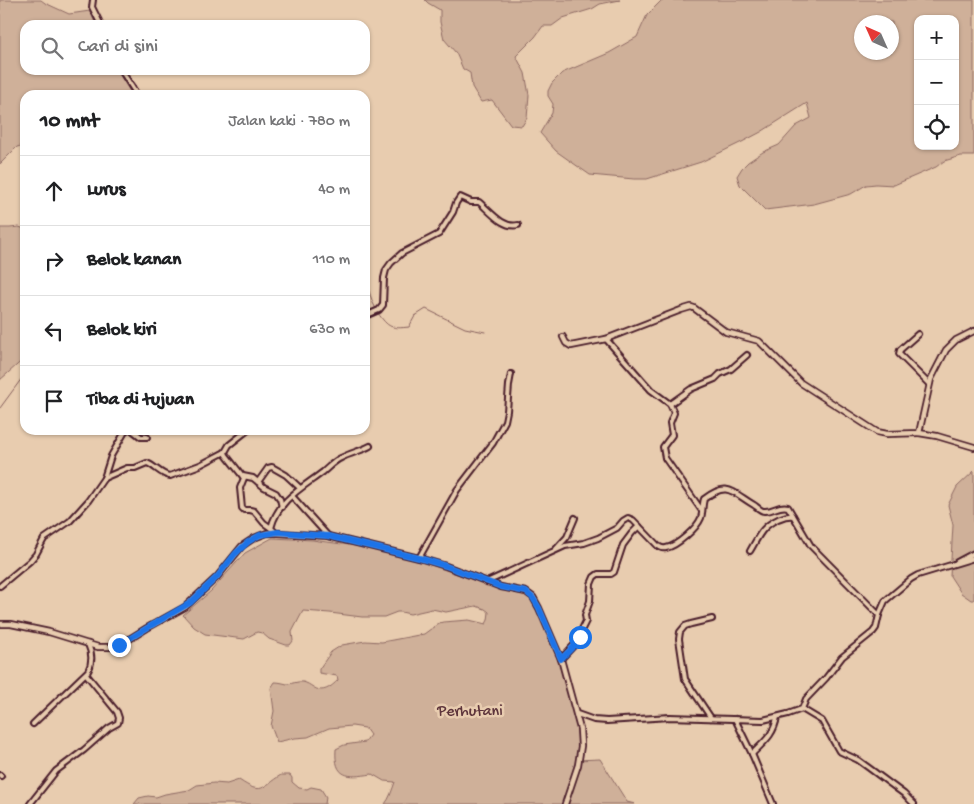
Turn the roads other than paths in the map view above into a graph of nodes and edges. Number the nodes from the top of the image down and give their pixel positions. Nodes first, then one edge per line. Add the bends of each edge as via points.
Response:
1 (93, 0) edge
2 (99, 20) edge
3 (124, 75) edge
4 (134, 90) edge
5 (518, 225) dead end
6 (370, 314) edge
7 (974, 331) edge
8 (918, 334) dead end
9 (563, 337) dead end
10 (606, 339) junction
11 (747, 355) dead end
12 (511, 374) dead end
13 (929, 384) junction
14 (670, 404) junction
15 (919, 434) junction
16 (123, 435) edge
17 (138, 435) edge
18 (242, 435) edge
19 (148, 437) dead end
20 (370, 446) dead end
21 (974, 447) edge
22 (225, 452) junction
23 (243, 476) junction
24 (104, 478) junction
25 (258, 482) junction
26 (300, 488) junction
27 (292, 496) junction
28 (282, 507) junction
29 (702, 512) junction
30 (576, 518) dead end
31 (795, 518) junction
32 (639, 526) junction
33 (271, 528) junction
34 (276, 533) junction
35 (328, 536) junction
36 (554, 551) junction
37 (750, 551) dead end
38 (974, 553) edge
39 (419, 558) junction
40 (974, 558) edge
41 (953, 564) junction
42 (487, 582) junction
43 (0, 586) edge
44 (879, 615) junction
45 (712, 619) dead end
46 (0, 624) edge
47 (88, 644) junction
48 (561, 659) junction
49 (86, 674) junction
50 (802, 709) junction
51 (577, 714) junction
52 (777, 717) junction
53 (712, 718) junction
54 (735, 719) junction
55 (33, 724) dead end
56 (752, 754) junction
57 (30, 804) edge
58 (565, 804) edge
59 (773, 804) edge
60 (914, 804) edge

1 - 2 street via 92,6
3 - 4 street
5 - 6 street via 507,225 480,202 460,198 440,234 402,253 388,266 384,278 384,305
7 - 13 street via 949,346
8 - 13 street via 899,354
9 - 10 street via 571,346
10 - 14 street via 651,390
10 - 15 street via 694,308 726,332 759,341 801,383 877,432
11 - 14 street via 731,369 691,389
12 - 39 street via 505,421 493,443 457,490
13 - 15 street
14 - 29 street via 674,412 670,423 672,436 663,447 665,458
15 - 21 street
16 - 24 street
17 - 19 street
18 - 22 street
20 - 26 street via 342,457
22 - 23 street
22 - 24 street via 170,476 147,464
23 - 25 street
23 - 33 street via 240,490 242,508 254,511
24 - 43 street via 70,521 44,539 34,558
25 - 26 street via 272,467
25 - 28 street via 276,493
26 - 27 street
27 - 28 street
27 - 35 street
28 - 33 street
29 - 31 street via 705,498 726,489 763,511 786,506
29 - 32 street via 693,530 664,549
30 - 36 street via 567,537
31 - 37 street via 787,515 768,524
31 - 44 street via 811,546
32 - 36 street via 628,518 598,538
32 - 48 street via 623,545 614,572 594,577 586,621 578,642
33 - 34 street
34 - 35 street
34 - 47 street via 260,535 248,542 190,603 123,643 108,648
35 - 39 street
36 - 42 street
38 - 41 street
39 - 42 street
40 - 41 street
41 - 44 street via 911,579 885,601
42 - 48 street via 526,592 533,598
44 - 50 street via 873,632 840,660 806,699
45 - 53 street via 685,626 679,638 685,679
46 - 47 street via 49,632
47 - 49 street via 92,659
48 - 51 street
49 - 55 street
49 - 57 street via 117,712 118,723 56,771
50 - 52 street
50 - 60 street via 822,720 839,751 858,760
51 - 53 street via 606,721
51 - 58 street via 580,756
52 - 54 street
52 - 56 street via 772,733
53 - 54 street
54 - 56 street
56 - 59 street

